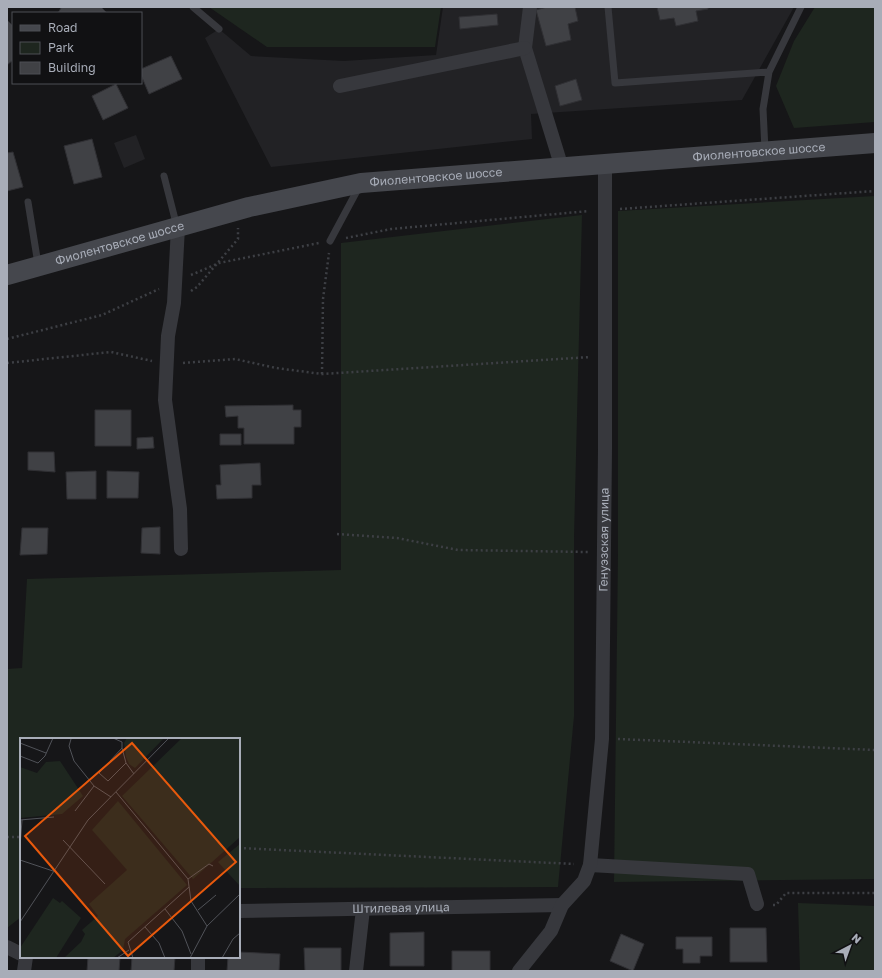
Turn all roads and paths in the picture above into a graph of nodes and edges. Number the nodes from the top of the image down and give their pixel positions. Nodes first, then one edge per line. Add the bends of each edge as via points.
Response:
1 (193, 7) edge
2 (530, 7) edge
3 (608, 7) edge
4 (801, 7) edge
5 (219, 29) dead end
6 (525, 48) junction
7 (769, 72) junction
8 (340, 86) dead end
9 (875, 143) edge
10 (765, 152) junction
11 (604, 164) junction
12 (562, 168) junction
13 (164, 176) dead end
14 (362, 183) junction
15 (875, 191) edge
16 (28, 202) dead end
17 (239, 210) junction
18 (605, 210) junction
19 (178, 227) junction
20 (330, 241) junction
21 (219, 263) junction
22 (38, 266) junction
23 (7, 275) edge
24 (175, 282) junction
25 (174, 303) junction
26 (7, 339) edge
27 (605, 356) junction
28 (7, 364) edge
29 (167, 364) junction
30 (322, 374) junction
31 (337, 534) dead end
32 (181, 548) dead end
33 (604, 552) junction
34 (602, 739) junction
35 (875, 750) edge
36 (7, 837) edge
37 (20, 837) edge
38 (240, 848) edge
39 (590, 865) junction
40 (875, 893) edge
41 (757, 904) joint
42 (562, 905) junction
43 (363, 909) junction
44 (240, 911) edge
45 (7, 947) edge
46 (20, 954) edge
47 (26, 958) edge
48 (198, 958) edge
49 (24, 971) edge
50 (198, 971) edge
51 (356, 971) edge
52 (518, 971) edge

1 - 5 lane
2 - 6 street
3 - 7 lane via 615,83
4 - 7 lane
6 - 8 street
6 - 12 street
7 - 10 lane via 763,108
9 - 10 main road, Фиолентовское шоссе
10 - 11 main road, Фиолентовское шоссе
11 - 12 main road, Фиолентовское шоссе
11 - 18 street, Генуэзская улица
12 - 14 main road, Фиолентовское шоссе
13 - 19 lane
14 - 17 main road, Фиолентовское шоссе
14 - 20 lane
15 - 18 path
16 - 22 lane
17 - 19 main road, Фиолентовское шоссе
17 - 21 path via 238,239
18 - 20 path via 391,228
18 - 27 street, Генуэзская улица
19 - 22 main road, Фиолентовское шоссе
19 - 24 street
20 - 21 path
20 - 30 path via 323,299
21 - 24 path
21 - 25 path via 197,287
22 - 23 main road, Фиолентовское шоссе
24 - 25 street
24 - 26 path via 102,315
25 - 29 street via 168,336
27 - 30 path
27 - 33 street, Генуэзская улица
28 - 29 path via 111,352
29 - 30 path via 234,359
29 - 32 street via 165,400 180,509
31 - 33 path via 397,538 458,550
33 - 34 street, Генуэзская улица
34 - 35 path
34 - 39 street, Генуэзская улица
36 - 37 path
38 - 39 path
39 - 41 street via 748,874
39 - 42 street, Генуэзская улица via 584,881
40 - 41 path via 786,893 776,905
42 - 43 street, Штилевая улица
42 - 52 street, Генуэзская улица via 551,931
43 - 44 street, Штилевая улица
43 - 51 street
45 - 46 street
47 - 49 street
48 - 50 street

